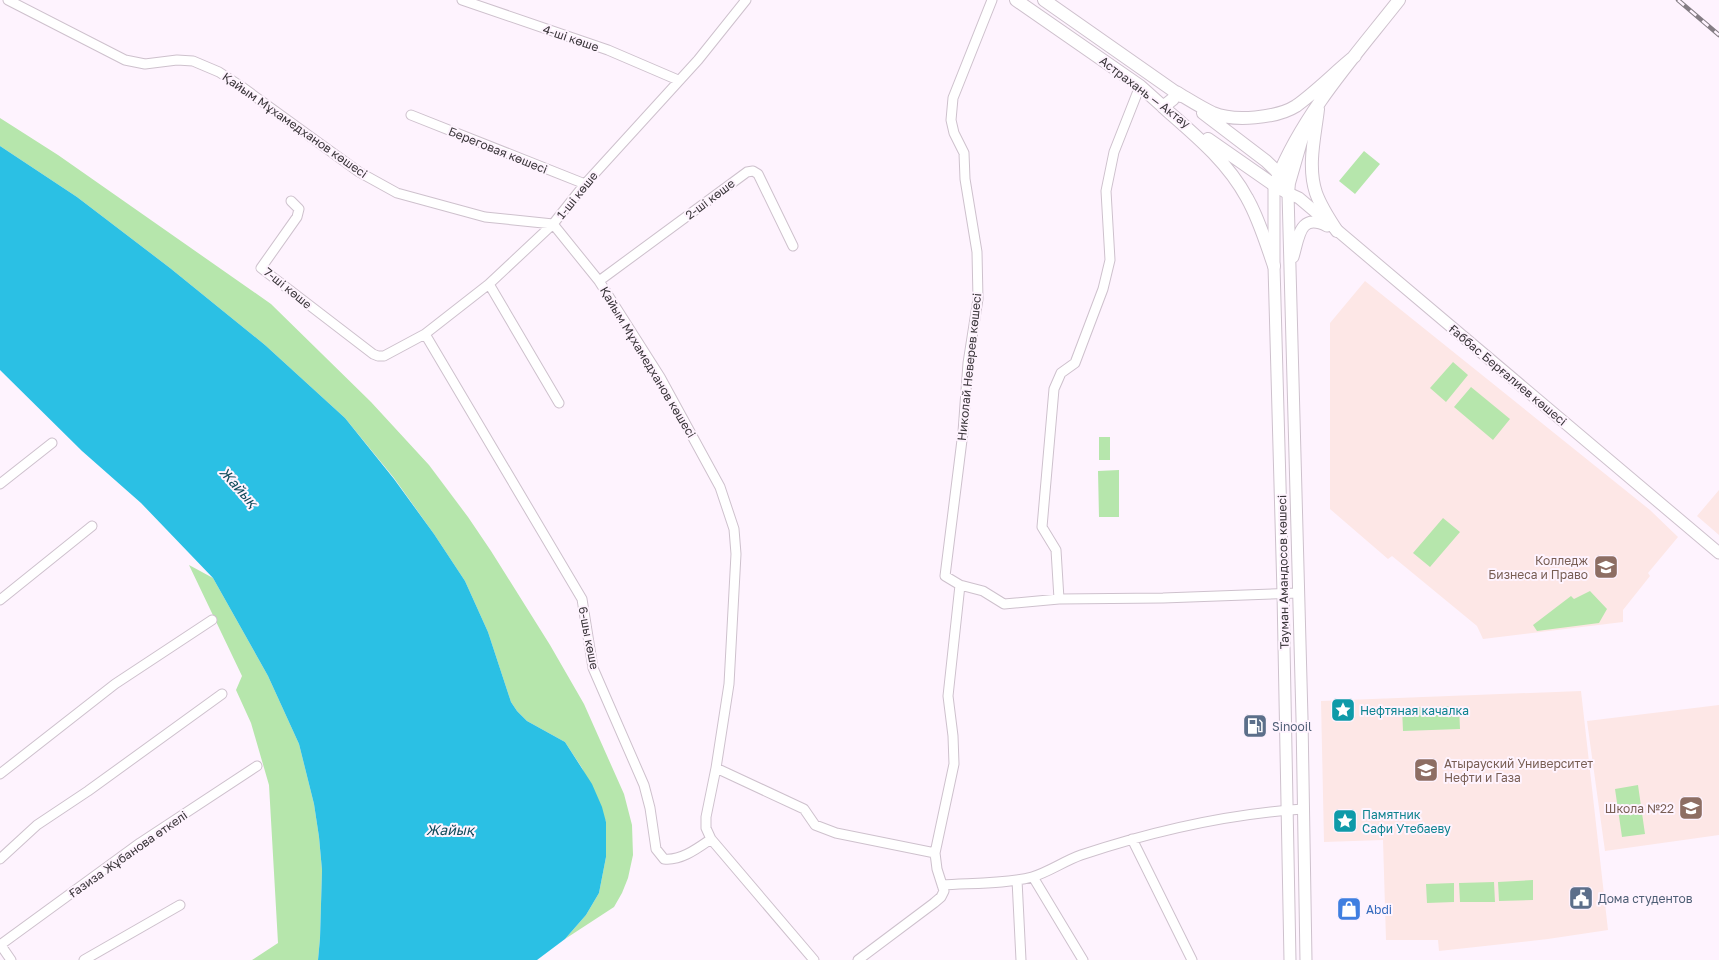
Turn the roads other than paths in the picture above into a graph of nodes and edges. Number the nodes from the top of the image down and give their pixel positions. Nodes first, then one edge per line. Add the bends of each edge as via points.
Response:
1 (8, 0) edge
2 (462, 0) edge
3 (746, 0) edge
4 (992, 0) edge
5 (1016, 0) edge
6 (1044, 0) edge
7 (1399, 0) edge
8 (1355, 56) junction
9 (678, 80) junction
10 (1140, 86) junction
11 (1176, 92) junction
12 (1319, 104) junction
13 (1163, 107) junction
14 (411, 115) dead end
15 (1306, 124) junction
16 (1276, 179) junction
17 (585, 184) junction
18 (1291, 191) junction
19 (291, 201) dead end
20 (553, 224) junction
21 (1337, 230) junction
22 (793, 246) dead end
23 (1274, 266) junction
24 (1290, 266) junction
25 (599, 281) junction
26 (488, 284) junction
27 (425, 334) junction
28 (378, 356) joint
29 (558, 403) dead end
30 (52, 443) dead end
31 (0, 484) edge
32 (92, 526) dead end
33 (1719, 553) edge
34 (960, 585) junction
35 (1298, 592) junction
36 (1283, 593) junction
37 (0, 600) edge
38 (1059, 600) junction
39 (212, 620) dead end
40 (222, 694) dead end
41 (257, 766) dead end
42 (716, 768) junction
43 (0, 774) edge
44 (1303, 809) junction
45 (1287, 810) junction
46 (711, 838) junction
47 (1132, 839) junction
48 (935, 853) junction
49 (0, 859) edge
50 (1033, 877) junction
51 (1017, 880) junction
52 (942, 884) junction
53 (180, 904) dead end
54 (0, 944) edge
55 (11, 960) edge
56 (84, 960) edge
57 (814, 960) edge
58 (858, 960) edge
59 (1021, 960) edge
60 (1083, 960) edge
61 (1192, 960) edge
62 (1290, 960) edge
63 (1306, 960) edge

1 - 20 street, Қайым Мұхамедханов көшесi via 125,60 145,64 192,61 219,72 359,172 397,193 485,217
2 - 9 street, 4-шi көше via 608,50
3 - 9 street, 1-ші көше
4 - 34 street, Николай Неверев көшесі via 953,98 951,120 964,153 977,252 978,299 945,576
5 - 10 highway, Астрахань — Актау
6 - 11 highway, Астрахань — Актау
7 - 8 highway
8 - 11 highway via 1294,107 1267,116 1252,118 1214,114
8 - 12 highway
9 - 17 street, 1-ші көше
10 - 13 highway, Астрахань — Актау
10 - 38 street via 1114,152 1106,191 1110,260 1103,289 1075,362 1061,374 1054,389 1042,527 1056,550
11 - 13 highway
11 - 16 highway, Астрахань — Актау
12 - 15 highway
12 - 21 highway via 1313,180 1323,208
13 - 16 highway, Астрахань — Актау
13 - 23 highway via 1230,171 1258,220
14 - 17 street, Береговая көшесі
15 - 16 highway
15 - 18 highway
16 - 18 highway, Астрахань — Актау
16 - 23 main road, Тауман Амандосов көшесі
17 - 20 street, 1-ші көше
18 - 21 main road, Ғаббас Берғалиев көшесі
18 - 24 main road, Тауман Амандосов көшесі
19 - 28 street, 7-шi көше via 299,209 297,218 261,268
20 - 25 street, Қайым Мұхамедханов көшесi
20 - 26 street, 1-ші көше
21 - 24 main road via 1318,222 1306,224 1301,229
21 - 33 main road, Ғаббас Берғалиев көшесі
22 - 25 street, 2-ші көше via 758,174 747,172
23 - 36 main road, Тауман Амандосов көшесі
24 - 35 main road, Тауман Амандосов көшесі
25 - 42 street, Қайым Мұхамедханов көшесi via 660,377 720,487 734,529 736,554 729,684
26 - 27 street, 1-ші көше
26 - 29 street
27 - 28 street, 1-ші көше via 384,356
27 - 46 street, 6-шы көше via 582,599 593,668 644,785 656,849 664,859 678,858
30 - 31 street
32 - 37 street
34 - 38 street via 983,591 1004,604
34 - 48 street via 948,696 954,764
35 - 36 street
35 - 44 main road, Тауман Амандосов көшесі
36 - 38 street
36 - 45 main road, Тауман Амандосов көшесі
39 - 43 street via 115,684
40 - 49 street via 36,825
41 - 54 street, Ғазиза Жұбанова өткелі via 140,843
42 - 46 street, Қайым Мұхамедханов көшесi via 706,818
42 - 48 street via 804,808 815,825 822,828
44 - 45 street
44 - 63 main road, Тауман Амандосов көшесі
45 - 47 street via 1195,824
45 - 62 main road, Тауман Амандосов көшесі
46 - 57 street
47 - 50 street via 1078,856
47 - 61 street
48 - 52 street
50 - 51 street
50 - 60 street
51 - 52 street
51 - 59 street
52 - 58 street via 941,898
53 - 56 street
54 - 55 street, Ғазиза Жұбанова өткелі

